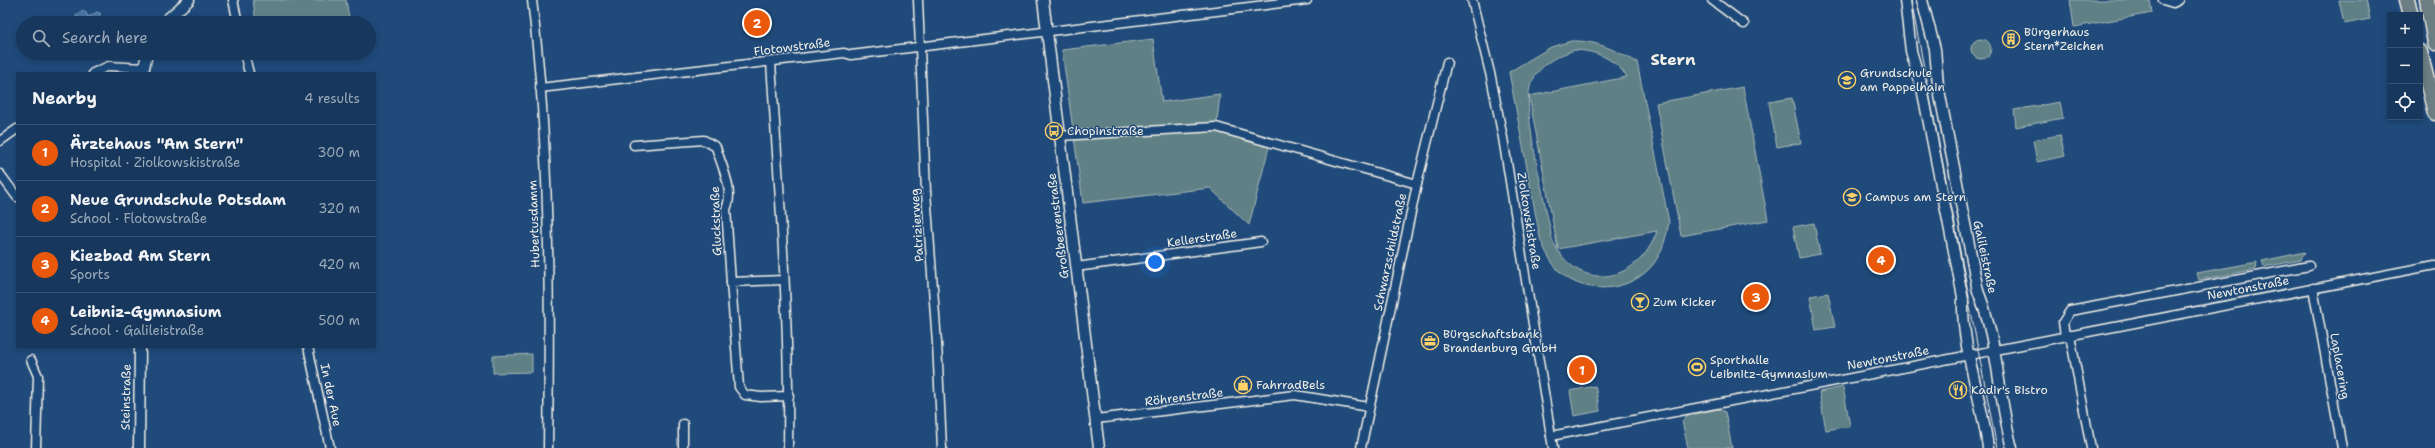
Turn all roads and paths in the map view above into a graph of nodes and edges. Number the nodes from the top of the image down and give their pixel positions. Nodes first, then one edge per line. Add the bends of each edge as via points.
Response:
1 (189, 0) edge
2 (233, 0) edge
3 (532, 0) edge
4 (918, 0) edge
5 (1043, 0) edge
6 (1307, 0) edge
7 (1472, 0) edge
8 (1712, 0) edge
9 (1905, 0) edge
10 (1922, 0) edge
11 (2163, 0) edge
12 (2179, 0) edge
13 (2407, 0) edge
14 (2427, 0) edge
15 (2410, 12) edge
16 (171, 16) edge
17 (236, 16) edge
18 (1744, 24) dead end
19 (1046, 30) junction
20 (2435, 43) edge
21 (920, 45) junction
22 (145, 60) edge
23 (246, 60) edge
24 (771, 62) junction
25 (1447, 62) dead end
26 (2423, 64) edge
27 (143, 71) edge
28 (96, 72) edge
29 (249, 72) edge
30 (540, 88) junction
31 (2435, 113) edge
32 (16, 130) edge
33 (1060, 136) junction
34 (0, 141) edge
35 (634, 146) dead end
36 (0, 174) edge
37 (1417, 184) junction
38 (16, 196) edge
39 (1261, 242) dead end
40 (2435, 265) edge
41 (2309, 266) dead end
42 (1076, 267) junction
43 (784, 280) junction
44 (731, 282) junction
45 (2313, 288) junction
46 (2068, 335) junction
47 (140, 348) edge
48 (308, 348) edge
49 (1993, 350) junction
50 (1970, 354) junction
51 (31, 360) dead end
52 (789, 396) junction
53 (1369, 407) junction
54 (1096, 419) junction
55 (683, 424) dead end
56 (1551, 436) junction
57 (36, 448) edge
58 (139, 448) edge
59 (330, 448) edge
60 (548, 448) edge
61 (683, 448) edge
62 (788, 448) edge
63 (942, 448) edge
64 (1099, 448) edge
65 (1361, 448) edge
66 (1553, 448) edge
67 (1988, 448) edge
68 (2012, 448) edge
69 (2091, 448) edge
70 (2342, 448) edge

1 - 16 street
2 - 17 street
3 - 30 street, Hubertusdamm
4 - 21 street, Patrizierweg
5 - 19 street, Großbeerenstraße
6 - 19 street, Flotowstraße
7 - 56 street, Ziolkowskistraße via 1503,138
8 - 18 street
9 - 50 street via 1912,51 1922,88 1963,297 1963,321
10 - 49 street, Galileistraße via 1935,49 1938,85 1978,290 1987,316
11 - 12 street via 2169,3
13 - 15 highway
14 - 20 highway
19 - 21 street, Flotowstraße
19 - 33 street, Großbeerenstraße
21 - 24 street, Flotowstraße via 851,55 844,53
21 - 63 street, Patrizierweg via 926,192 938,342
22 - 27 street
23 - 29 street
24 - 30 street, Flotowstraße
24 - 43 street
25 - 37 street, Schwarzschildstraße
26 - 31 highway
27 - 28 street via 109,66
30 - 60 street, Hubertusdamm via 548,247
32 - 34 street
33 - 37 street via 1216,127
33 - 42 street, Großbeerenstraße
35 - 44 street, Gluckstraße via 704,140 716,147 727,183 726,210
36 - 38 street
37 - 53 street, Schwarzschildstraße
39 - 42 street, Kellerstraße
40 - 45 street, Newtonstraße
41 - 46 street, Newtonstraße via 2070,311 2062,322
42 - 54 street, Großbeerenstraße
43 - 44 street
43 - 52 street
44 - 52 street, Gluckstraße via 738,387 745,395
45 - 46 street, Newtonstraße
45 - 70 street, Laplacering
46 - 49 street, Newtonstraße
46 - 69 street
47 - 58 street, Steinstraße
48 - 59 street, In der Aue
49 - 50 street, Newtonstraße
49 - 68 street, Galileistraße
50 - 56 street, Newtonstraße
50 - 67 street
51 - 57 street via 38,376
52 - 62 street
53 - 54 street, Röhrenstraße via 1295,395
53 - 65 street, Schwarzschildstraße
54 - 64 street, Großbeerenstraße
55 - 61 street
56 - 66 street, Ziolkowskistraße

